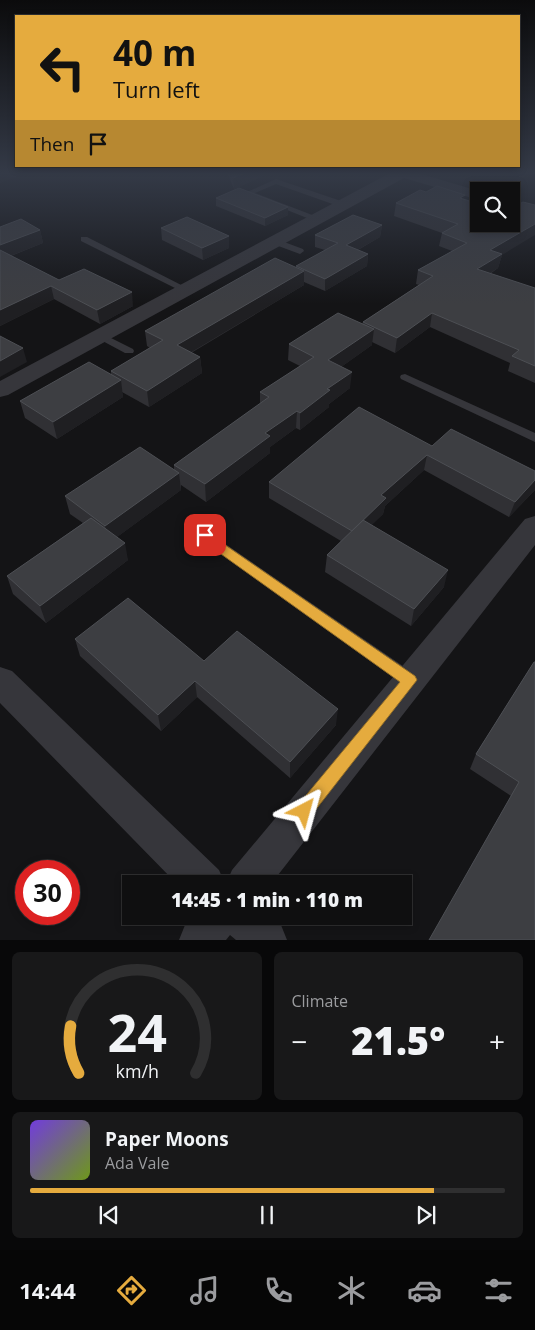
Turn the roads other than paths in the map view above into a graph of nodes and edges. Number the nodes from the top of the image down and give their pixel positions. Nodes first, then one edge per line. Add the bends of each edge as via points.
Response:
1 (307, 216) edge
2 (324, 216) edge
3 (317, 220) junction
4 (84, 240) dead end
5 (276, 242) junction
6 (300, 251) dead end
7 (186, 290) junction
8 (101, 336) junction
9 (129, 351) dead end
10 (405, 377) dead end
11 (0, 390) edge
12 (535, 438) edge
13 (535, 526) edge
14 (205, 535) dead end
15 (410, 680) junction
16 (0, 681) edge
17 (197, 875) edge
18 (253, 875) edge
19 (212, 925) edge
20 (250, 925) edge
21 (200, 940) edge
22 (266, 940) edge

1 - 3 lane
2 - 3 street
3 - 5 street
4 - 7 lane
5 - 6 lane
5 - 7 street
7 - 8 street
8 - 9 lane
8 - 11 street
10 - 12 lane
13 - 15 street
14 - 15 lane
15 - 18 street
16 - 17 street
19 - 21 street
20 - 22 street

